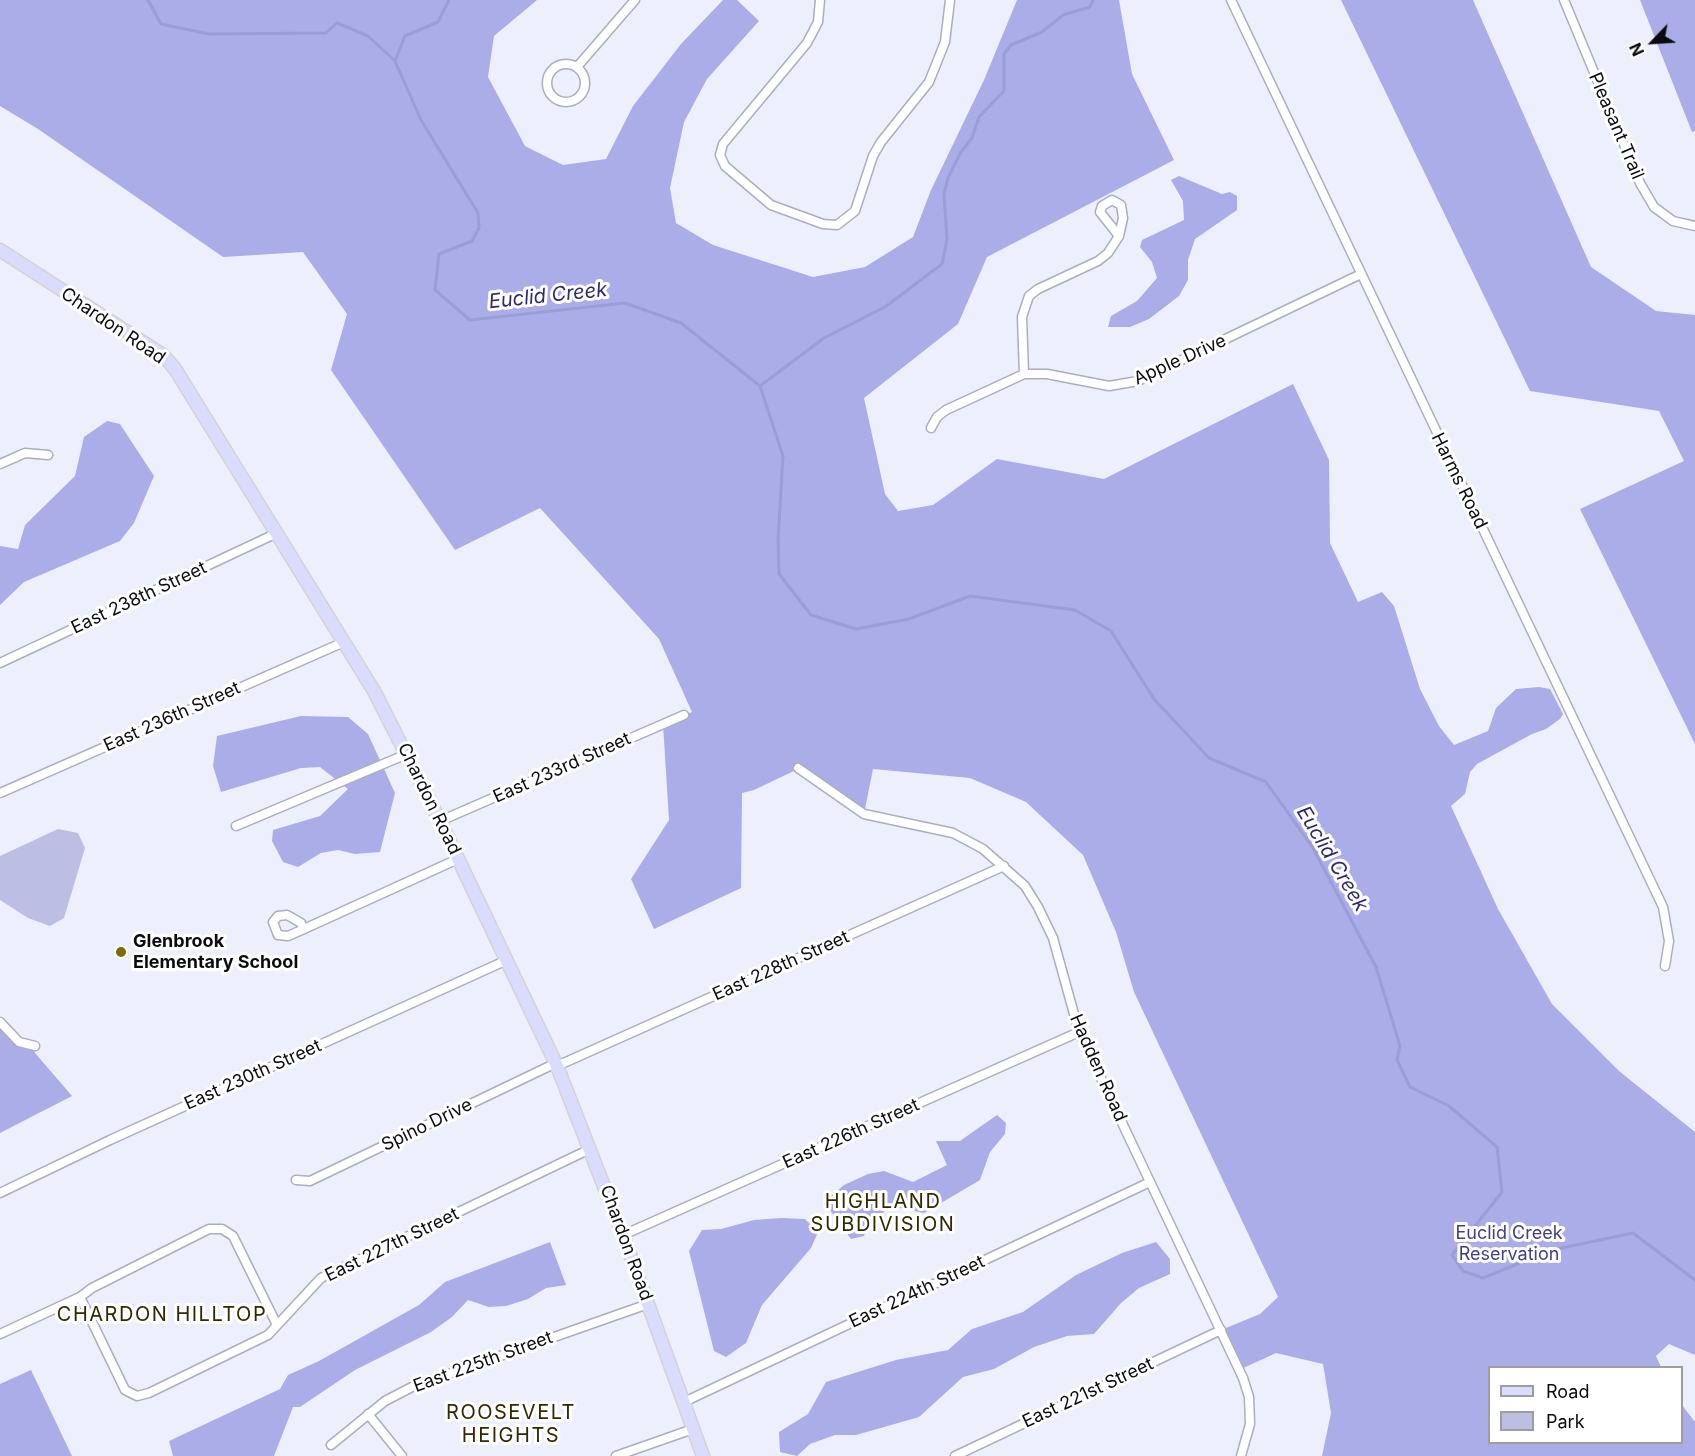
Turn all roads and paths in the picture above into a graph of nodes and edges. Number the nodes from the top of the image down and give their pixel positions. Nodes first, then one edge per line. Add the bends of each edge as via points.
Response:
1 (634, 0) edge
2 (820, 0) edge
3 (950, 0) edge
4 (1231, 0) edge
5 (1564, 0) edge
6 (577, 67) junction
7 (1695, 226) edge
8 (1119, 236) dead end
9 (0, 250) edge
10 (1361, 274) junction
11 (1024, 374) junction
12 (932, 428) dead end
13 (48, 455) dead end
14 (0, 464) edge
15 (278, 533) junction
16 (344, 642) junction
17 (0, 663) edge
18 (684, 714) dead end
19 (407, 754) junction
20 (798, 768) dead end
21 (0, 793) edge
22 (440, 821) junction
23 (236, 826) dead end
24 (458, 859) junction
25 (1004, 866) junction
26 (304, 929) dead end
27 (507, 960) junction
28 (1665, 966) dead end
29 (0, 1022) edge
30 (1079, 1032) junction
31 (35, 1046) dead end
32 (557, 1065) junction
33 (590, 1149) junction
34 (296, 1180) dead end
35 (1150, 1182) junction
36 (0, 1193) edge
37 (623, 1235) junction
38 (80, 1297) junction
39 (648, 1304) junction
40 (277, 1325) junction
41 (1221, 1330) junction
42 (0, 1334) edge
43 (684, 1402) junction
44 (368, 1414) junction
45 (693, 1429) junction
46 (331, 1445) dead end
47 (402, 1456) edge
48 (616, 1456) edge
49 (703, 1456) edge
50 (955, 1456) edge
51 (1241, 1456) edge

1 - 6 street
2 - 3 street via 818,22 807,43 723,144 720,155 725,166 771,205 823,224 837,225 855,211 873,156 929,82 945,42
4 - 10 street, Harms Road
5 - 7 street, Pleasant Trail via 1640,183 1654,207 1673,221
6 - 6 street via 563,64 551,70 547,84 553,97 566,102 582,93 585,79
8 - 11 street via 1098,261 1029,296 1022,317
9 - 15 main road, Chardon Road via 163,355 176,369
10 - 11 street, Apple Drive via 1131,383 1109,386 1049,374
10 - 28 street, Harms Road via 1663,907 1669,941
11 - 12 street, Apple Drive via 946,410
13 - 14 street via 25,453
15 - 16 main road, Chardon Road
15 - 17 street, East 238th Street
16 - 19 main road, Chardon Road
16 - 21 street, East 236th Street
18 - 22 street, East 233rd Street
19 - 22 main road, Chardon Road
19 - 23 street
20 - 25 street, Hadden Road via 864,814 953,833
22 - 24 main road, Chardon Road
24 - 26 street
24 - 27 main road, Chardon Road
25 - 30 street, Hadden Road via 1025,886 1053,938
25 - 32 street, East 228th Street
27 - 32 main road, Chardon Road
27 - 36 street, East 230th Street
29 - 31 street via 19,1042
30 - 35 street, Hadden Road
30 - 37 street, East 226th Street
32 - 33 main road, Chardon Road
32 - 34 street, Spino Drive via 310,1181
33 - 37 main road, Chardon Road
33 - 40 street, East 227th Street via 321,1278
35 - 41 street, Hadden Road
35 - 43 street, East 224th Street
37 - 39 main road, Chardon Road
38 - 40 street via 209,1229 222,1229 233,1236
38 - 40 street, East 227th Street via 125,1390 137,1396 257,1341
38 - 42 street
39 - 43 main road, Chardon Road
39 - 44 street, East 225th Street via 412,1387
41 - 50 street, East 221st Street
41 - 51 street, Hadden Road via 1249,1397 1250,1424
43 - 45 main road, Chardon Road
44 - 46 street, East 225th Street
44 - 47 street
45 - 48 street
45 - 49 main road, Chardon Road

